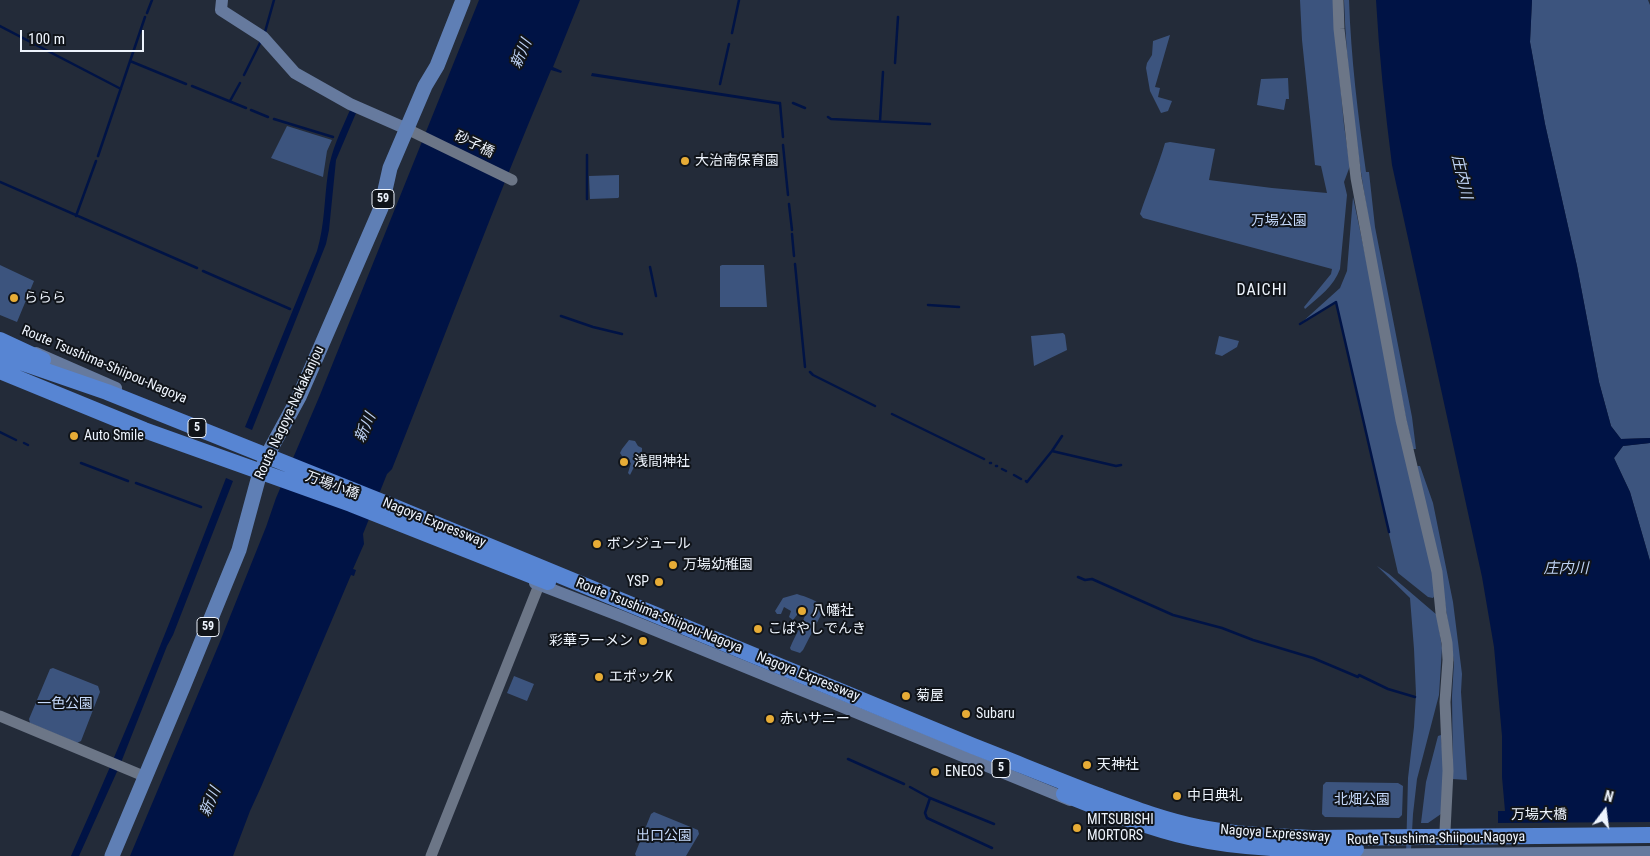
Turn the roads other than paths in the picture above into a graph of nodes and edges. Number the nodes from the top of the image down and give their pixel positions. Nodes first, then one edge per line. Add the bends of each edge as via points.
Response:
1 (222, 0) edge
2 (463, 0) edge
3 (1338, 0) edge
4 (407, 128) junction
5 (512, 180) dead end
6 (0, 331) edge
7 (0, 336) edge
8 (0, 340) edge
9 (0, 355) edge
10 (0, 364) edge
11 (58, 367) junction
12 (0, 373) edge
13 (0, 380) edge
14 (107, 392) junction
15 (275, 454) junction
16 (264, 477) junction
17 (351, 504) junction
18 (385, 521) joint
19 (539, 585) junction
20 (0, 716) edge
21 (146, 777) junction
22 (1650, 829) edge
23 (1445, 831) junction
24 (1459, 831) joint
25 (1650, 835) edge
26 (1650, 846) edge
27 (1650, 852) edge
28 (1440, 855) edge
29 (112, 856) edge
30 (431, 856) edge

1 - 4 main road via 221,10 263,37 295,73 355,106
2 - 4 main road, Route Nagoya-Nakakanjou / 59 via 438,66 425,86
3 - 23 street via 1356,178 1400,420 1437,572 1447,643
4 - 5 street, 砂子橋
4 - 15 main road, Route Nagoya-Nakakanjou / 59 via 390,168 381,208
6 - 11 highway
7 - 15 main road, Route Tsushima-Shiipou-Nagoya via 57,364
8 - 11 highway
9 - 14 highway, Nagoya Expressway / 5
10 - 17 highway via 96,398 345,496
11 - 14 highway
12 - 17 highway, Nagoya Expressway / 5 via 144,430
13 - 16 main road
14 - 25 highway, Nagoya Expressway / 5 via 981,749 1155,816 1234,834 1278,837
15 - 16 main road, Route Nagoya-Nakakanjou / 59
15 - 23 main road, Route Tsushima-Shiipou-Nagoya via 1139,805 1196,822 1226,827 1286,832
16 - 18 main road, 万場小橋
16 - 21 main road, Route Nagoya-Nakakanjou / 59 via 239,550
17 - 26 highway, Nagoya Expressway / 5 via 1152,828 1233,845 1270,848
18 - 19 main road, Route Tsushima-Shiipou-Nagoya
19 - 28 main road, Route Tsushima-Shiipou-Nagoya via 1154,832 1222,850 1281,855
19 - 30 street
20 - 21 street
21 - 29 main road, Route Nagoya-Nakakanjou / 59
22 - 24 main road, 万場大橋
23 - 24 main road, Route Tsushima-Shiipou-Nagoya
27 - 28 main road, Route Tsushima-Shiipou-Nagoya

